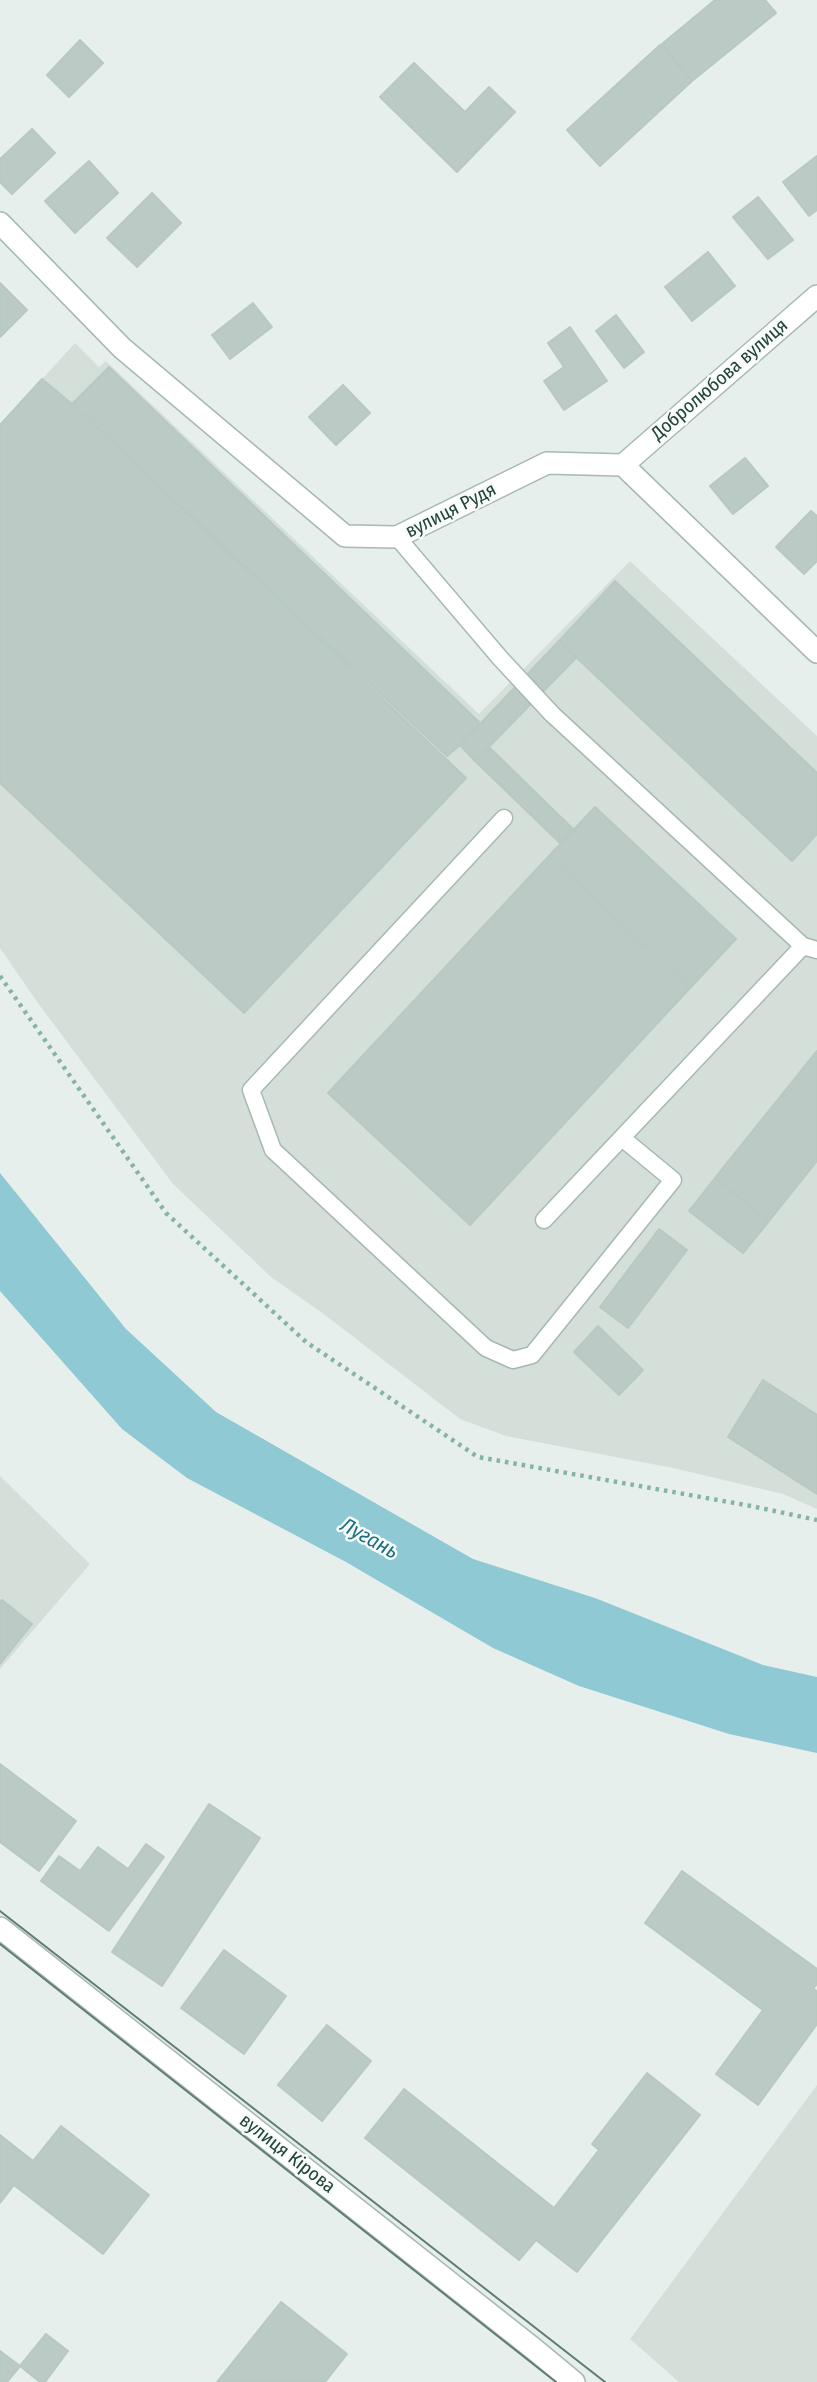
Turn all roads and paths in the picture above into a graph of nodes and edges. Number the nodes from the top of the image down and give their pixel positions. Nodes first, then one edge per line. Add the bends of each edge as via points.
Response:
1 (0, 223) edge
2 (817, 296) edge
3 (623, 465) junction
4 (397, 537) junction
5 (817, 652) edge
6 (504, 818) dead end
7 (810, 948) edge
8 (0, 976) edge
9 (622, 1138) junction
10 (544, 1220) dead end
11 (817, 1520) edge
12 (0, 1928) edge
13 (573, 2382) edge

1 - 4 street, вулиця Рудя via 122,348 345,537
2 - 3 street, Добролюбова вулиця
3 - 4 street, вулиця Рудя via 547,463
3 - 5 street
4 - 7 lane via 552,714
6 - 9 lane via 251,1090 273,1150 486,1348 513,1360 532,1355 673,1180
7 - 9 lane
8 - 11 path via 166,1213 306,1342 478,1457
9 - 10 lane
12 - 13 street, вулиця Кірова

